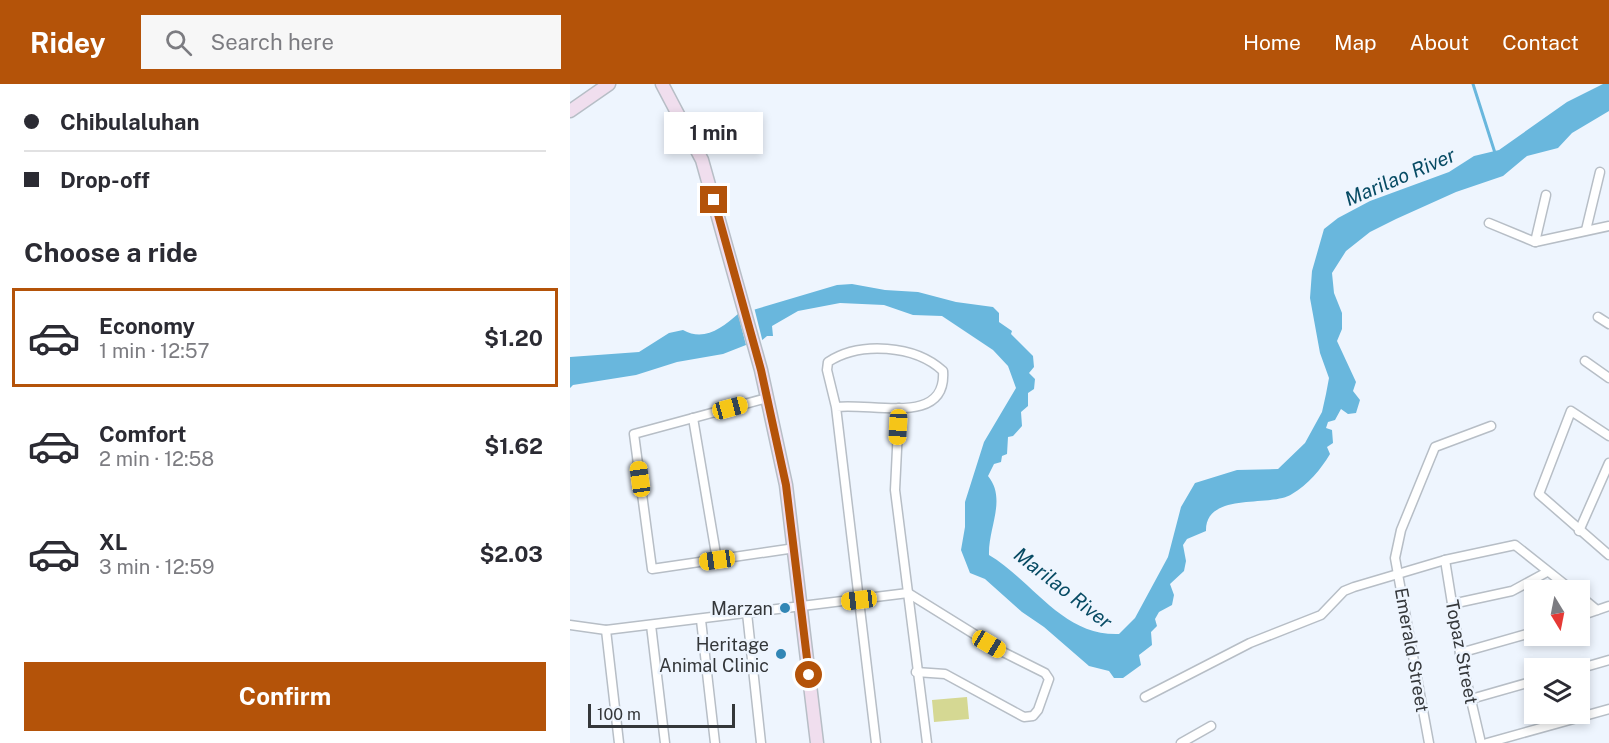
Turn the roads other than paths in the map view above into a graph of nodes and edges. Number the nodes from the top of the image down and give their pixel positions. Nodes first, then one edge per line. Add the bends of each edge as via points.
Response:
1 (609, 84) edge
2 (662, 84) edge
3 (570, 111) edge
4 (1599, 172) dead end
5 (1546, 195) dead end
6 (1489, 223) dead end
7 (1609, 226) edge
8 (1586, 230) junction
9 (1535, 242) junction
10 (1598, 317) dead end
11 (1609, 324) edge
12 (1585, 361) dead end
13 (1609, 378) edge
14 (767, 398) junction
15 (836, 407) junction
16 (899, 408) junction
17 (693, 418) junction
18 (1491, 426) dead end
19 (1609, 436) edge
20 (1609, 463) edge
21 (1579, 531) junction
22 (795, 548) junction
23 (1609, 555) edge
24 (717, 560) junction
25 (1444, 560) junction
26 (1547, 572) junction
27 (1398, 573) junction
28 (1558, 580) edge
29 (908, 593) junction
30 (859, 600) junction
31 (1452, 604) junction
32 (1590, 604) edge
33 (802, 606) junction
34 (1609, 606) edge
35 (1597, 610) junction
36 (1590, 612) edge
37 (747, 613) junction
38 (700, 620) junction
39 (570, 625) edge
40 (651, 626) junction
41 (606, 630) junction
42 (1524, 635) edge
43 (1460, 653) junction
44 (1609, 660) edge
45 (1590, 666) edge
46 (916, 672) junction
47 (1524, 684) edge
48 (1145, 697) dead end
49 (1471, 699) junction
50 (1609, 709) edge
51 (1211, 726) dead end
52 (619, 743) edge
53 (665, 743) edge
54 (715, 743) edge
55 (761, 743) edge
56 (817, 743) edge
57 (876, 743) edge
58 (927, 743) edge
59 (1181, 743) edge
60 (1429, 743) edge
61 (1481, 743) edge
62 (1487, 743) edge

1 - 3 main road
2 - 14 main road via 702,160
4 - 8 street
5 - 9 street
6 - 9 street
7 - 8 street
8 - 9 street
10 - 11 street
12 - 13 street
14 - 17 street
14 - 22 main road
15 - 16 street
15 - 16 street via 828,362 857,349 876,348 933,362 943,371 944,386 935,400 918,407
15 - 30 street
16 - 29 street via 895,490
17 - 24 street
17 - 24 street via 634,434 652,569
18 - 27 street, Emerald Street via 1435,447 1401,530 1395,558
19 - 21 street via 1571,411 1539,494
20 - 21 street
21 - 23 street
22 - 24 street
22 - 33 main road
25 - 26 street via 1515,545
25 - 27 street
25 - 31 street, Topaz Street
26 - 28 street
26 - 31 street via 1512,591
27 - 48 street via 1344,591 1321,615 1250,644
27 - 60 street, Emerald Street
29 - 30 street
29 - 46 street
29 - 46 street via 1003,652 1045,673 1049,679 1038,710 1033,716 1024,717 945,674
30 - 33 street
30 - 57 street
31 - 43 street, Topaz Street
32 - 35 street
33 - 37 street
33 - 56 main road
34 - 35 street
35 - 36 street
37 - 38 street
37 - 55 street
38 - 40 street
38 - 54 street
39 - 41 street
40 - 41 street
40 - 53 street
41 - 52 street
42 - 43 street
43 - 49 street, Topaz Street
44 - 45 street
46 - 58 street
47 - 49 street
49 - 61 street, Topaz Street
50 - 62 street
51 - 59 street

